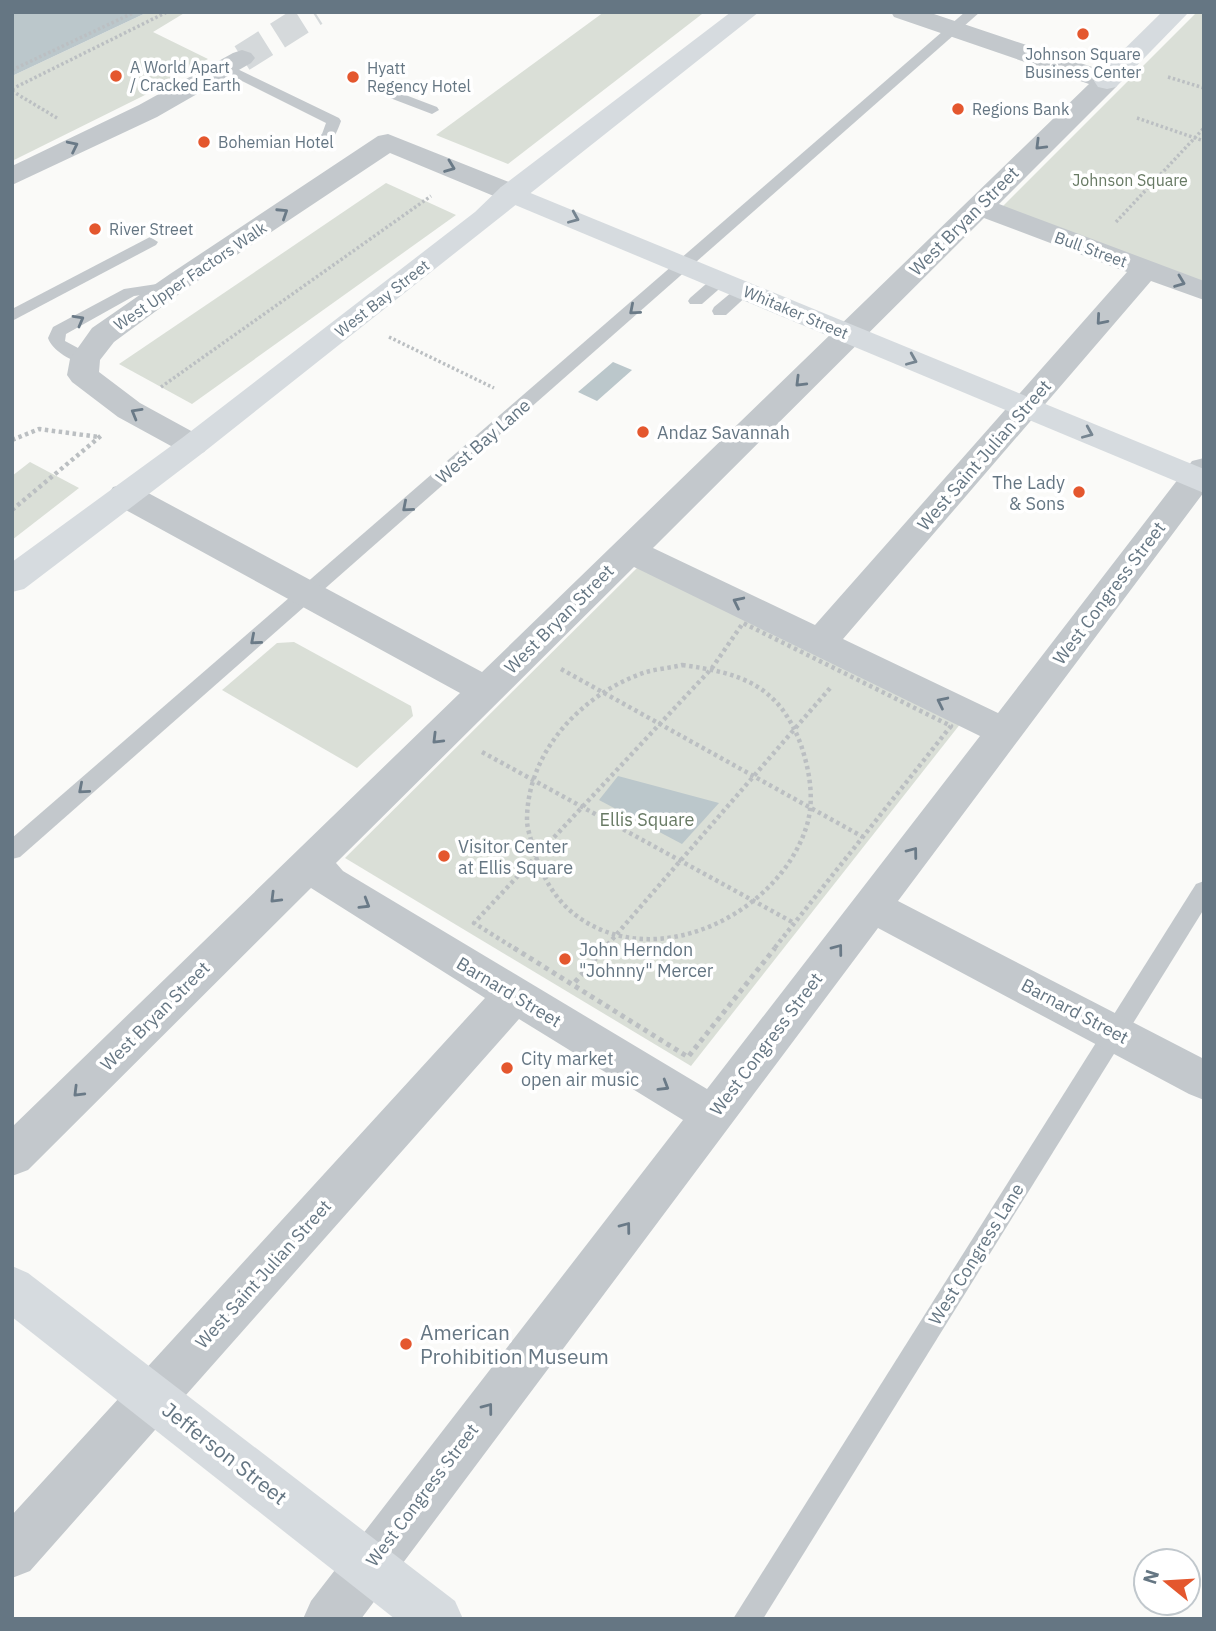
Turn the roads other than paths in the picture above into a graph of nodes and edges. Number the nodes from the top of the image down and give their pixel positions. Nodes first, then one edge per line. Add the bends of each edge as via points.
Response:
1 (747, 12) edge
2 (903, 12) edge
3 (973, 12) edge
4 (1177, 12) edge
5 (953, 29) junction
6 (235, 63) joint
7 (1107, 81) junction
8 (395, 95) dead end
9 (432, 110) dead end
10 (388, 142) joint
11 (315, 145) dead end
12 (12, 177) edge
13 (511, 193) junction
14 (979, 206) junction
15 (150, 242) dead end
16 (686, 265) junction
17 (1146, 269) junction
18 (732, 285) junction
19 (1204, 290) edge
20 (696, 301) dead end
21 (720, 311) dead end
22 (12, 316) edge
23 (849, 334) junction
24 (1025, 407) junction
25 (193, 444) junction
26 (1201, 477) edge
27 (125, 495) junction
28 (629, 550) junction
29 (12, 580) edge
30 (306, 595) junction
31 (821, 641) junction
32 (486, 691) junction
33 (1004, 732) junction
34 (12, 850) edge
35 (312, 862) junction
36 (1204, 890) edge
37 (871, 905) junction
38 (514, 995) junction
39 (1115, 1032) junction
40 (1204, 1081) edge
41 (712, 1115) junction
42 (12, 1156) edge
43 (12, 1288) edge
44 (152, 1397) junction
45 (12, 1553) edge
46 (369, 1565) junction
47 (328, 1619) edge
48 (437, 1619) edge
49 (747, 1619) edge

1 - 13 main road, West Bay Street
2 - 5 street
3 - 5 lane, West Bay Lane
4 - 7 main road
5 - 7 street
5 - 16 lane, West Bay Lane
6 - 11 lane via 334,121 328,136
12 -> 6 street
7 -> 14 street, West Bryan Street
8 - 9 lane
10 -> 13 street, Whitaker Street
25 -> 10 street, West Upper Factors Walk via 129,410 83,375 85,359 103,335 170,287
13 -> 16 main road, Whitaker Street
13 - 25 main road, West Bay Street via 485,218
14 - 17 street, Bull Street
14 - 23 street, West Bryan Street
15 - 22 lane
16 - 18 main road, Whitaker Street
16 -> 30 lane, West Bay Lane
17 -> 19 street, Bull Street
17 -> 24 street, West Saint Julian Street
18 - 20 lane
18 - 21 lane
18 - 23 main road, Whitaker Street
23 -> 24 main road, Whitaker Street
23 -> 28 street, West Bryan Street
24 -> 26 main road, Whitaker Street
24 - 31 street, West Saint Julian Street
25 - 27 main road, West Bay Street
26 - 33 street, West Congress Street
27 - 29 main road, West Bay Street
27 - 30 street
31 -> 28 street
28 - 32 street, West Bryan Street
30 - 32 street
30 -> 34 lane, West Bay Lane
33 -> 31 street
32 -> 35 street, West Bryan Street
37 -> 33 street, West Congress Street
35 -> 38 street, Barnard Street via 329,882
35 -> 42 street, West Bryan Street
36 - 39 lane, West Congress Lane
37 - 39 street, Barnard Street
41 -> 37 street, West Congress Street
38 -> 41 street, Barnard Street
38 - 44 street, West Saint Julian Street
39 - 40 street, Barnard Street
39 - 49 lane, West Congress Lane
46 -> 41 street, West Congress Street
43 - 44 main road, Jefferson Street
44 - 45 street, West Saint Julian Street
44 - 46 main road, Jefferson Street
46 - 47 street, West Congress Street
46 - 48 main road, Jefferson Street

